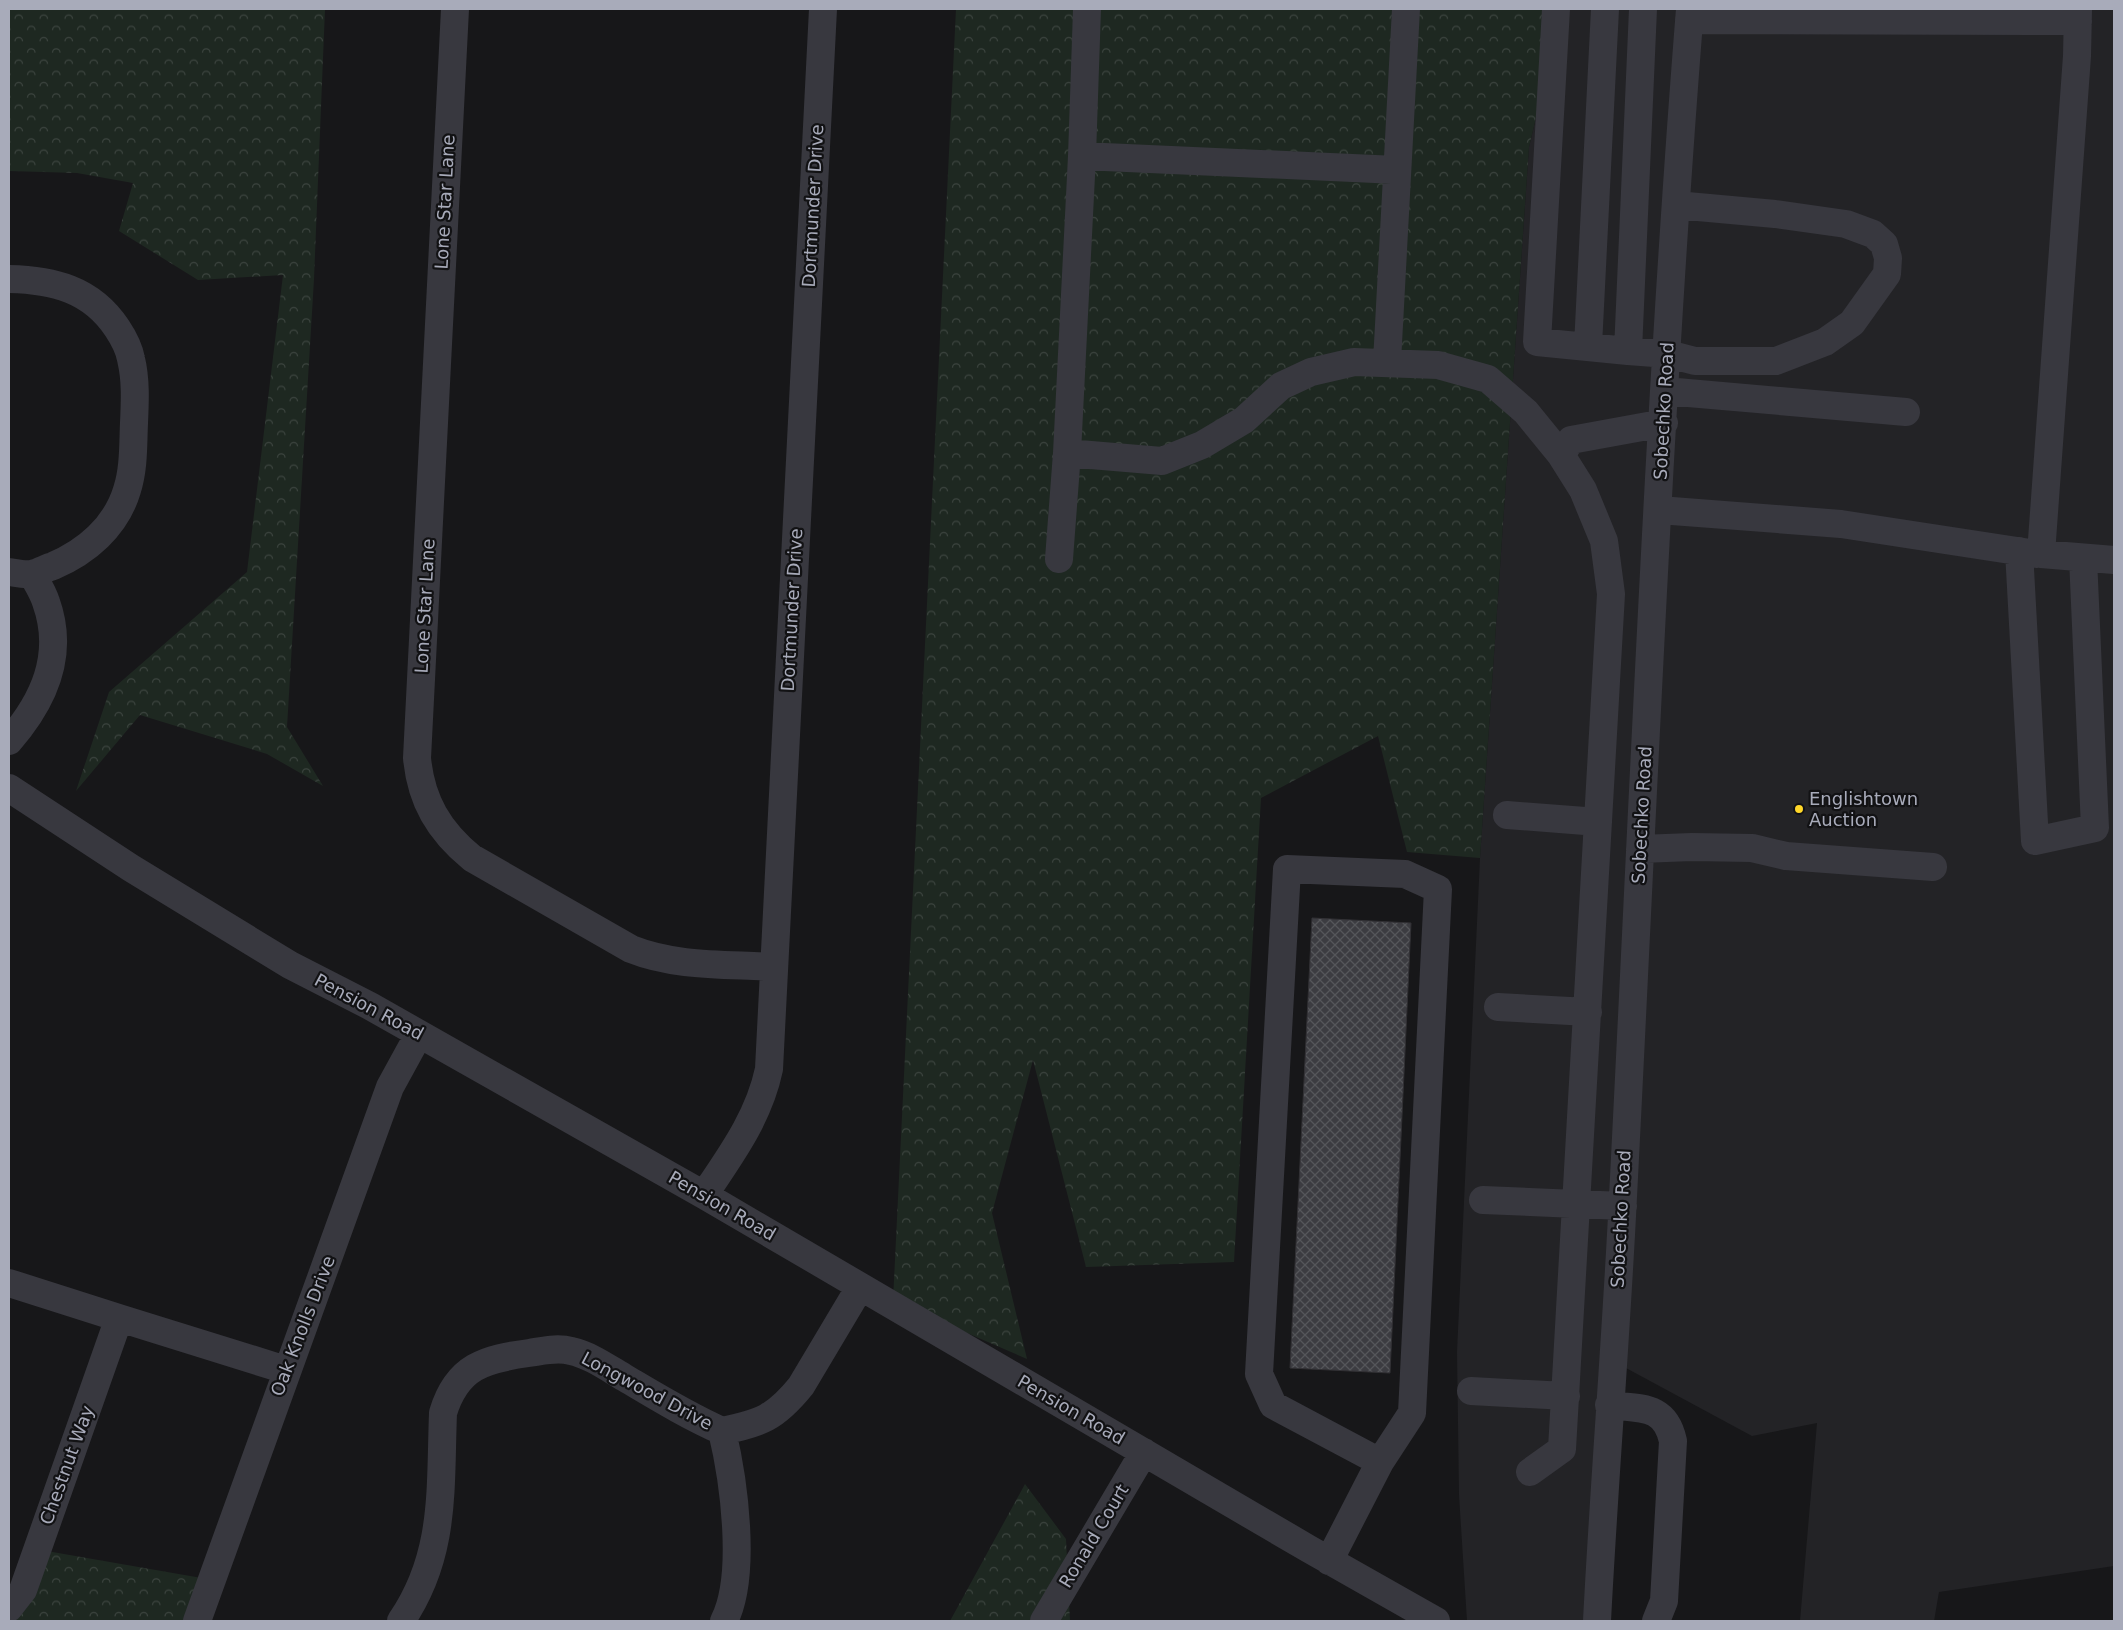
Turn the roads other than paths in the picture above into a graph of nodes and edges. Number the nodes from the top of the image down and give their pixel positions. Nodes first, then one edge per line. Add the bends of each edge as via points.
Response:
1 (455, 9) edge
2 (823, 9) edge
3 (1087, 9) edge
4 (1406, 9) edge
5 (1556, 9) edge
6 (1605, 9) edge
7 (1643, 9) edge
8 (1689, 14) edge
9 (1768, 15) edge
10 (2078, 15) edge
11 (1637, 136) junction
12 (1680, 138) junction
13 (1082, 156) junction
14 (1397, 170) junction
15 (1676, 205) junction
16 (9, 279) edge
17 (1588, 346) junction
18 (1628, 352) junction
19 (1668, 354) junction
20 (1387, 362) junction
21 (1666, 391) junction
22 (1906, 412) dead end
23 (1664, 423) junction
24 (1067, 453) junction
25 (1560, 455) junction
26 (1659, 510) junction
27 (2030, 553) junction
28 (2083, 558) junction
29 (1059, 559) dead end
30 (2114, 560) edge
31 (20, 573) edge
32 (9, 741) edge
33 (9, 788) edge
34 (1507, 815) dead end
35 (1598, 822) junction
36 (2105, 828) edge
37 (1640, 849) junction
38 (1933, 868) dead end
39 (774, 967) junction
40 (1498, 1007) dead end
41 (1588, 1012) junction
42 (419, 1034) junction
43 (704, 1195) junction
44 (1483, 1200) dead end
45 (1578, 1205) junction
46 (1623, 1206) junction
47 (9, 1283) edge
48 (860, 1287) junction
49 (119, 1318) junction
50 (286, 1370) junction
51 (1471, 1391) dead end
52 (1566, 1396) junction
53 (1609, 1405) junction
54 (722, 1431) junction
55 (1144, 1452) junction
56 (1380, 1462) junction
57 (1530, 1472) dead end
58 (1329, 1561) junction
59 (9, 1608) edge
60 (196, 1621) edge
61 (401, 1621) edge
62 (724, 1621) edge
63 (1044, 1621) edge
64 (1436, 1621) edge
65 (1597, 1621) edge
66 (1656, 1621) edge

1 - 39 street, Lone Star Lane via 417,758 428,804 440,826 472,858 630,949 674,962
2 - 39 street, Dortmunder Drive
3 - 13 street
4 - 14 street
5 - 17 street via 1537,342
6 - 17 street
7 - 11 street
8 - 9 street
8 - 12 street, Sobechko Road
9 - 10 street
10 - 27 street via 2077,56
11 - 12 street
11 - 18 street
12 - 15 street, Sobechko Road
13 - 14 street
13 - 24 street
14 - 20 street
15 - 19 street, Sobechko Road
15 - 19 street via 1846,224 1873,234 1884,244 1888,258 1887,274 1852,323 1825,342 1776,361 1695,362
16 - 31 street via 59,284 95,303 122,336 131,356 135,386 133,462 120,508 90,545 66,560
17 - 18 street
18 - 19 street
19 - 21 street, Sobechko Road
20 - 24 street via 1354,362 1311,372 1281,386 1236,425 1202,445 1162,461
20 - 25 street via 1438,365 1488,378 1526,412
21 - 22 street
21 - 23 street, Sobechko Road
23 - 25 street via 1571,440
23 - 26 street, Sobechko Road
24 - 29 street
25 - 35 street via 1583,490 1604,541 1611,594
26 - 27 street via 1841,524
26 - 37 street, Sobechko Road
27 - 28 street
27 - 36 street via 2035,840
28 - 30 street
28 - 36 street
31 - 32 street via 46,602 53,634 50,670 40,701
33 - 42 street, Pension Road via 131,868 290,965
34 - 35 street
35 - 41 street
37 - 38 street via 1752,848 1786,856
37 - 46 street, Sobechko Road
39 - 43 street, Dortmunder Drive via 764,1093 734,1150
40 - 41 street
41 - 45 street
42 - 43 street, Pension Road
42 - 50 street, Oak Knolls Drive via 390,1087
43 - 48 street, Pension Road
44 - 45 street
45 - 46 street
45 - 52 street
46 - 53 street, Sobechko Road
47 - 49 street
48 - 54 street via 790,1401 757,1424
48 - 55 street, Pension Road
49 - 50 street
49 - 59 street, Chestnut Way via 23,1590
50 - 60 street, Oak Knolls Drive
51 - 52 street
52 - 57 street via 1562,1449
53 - 65 street, Sobechko Road
53 - 66 street via 1650,1410 1662,1415 1673,1441 1664,1601
54 - 61 street, Longwood Drive via 588,1356 571,1351 556,1349 499,1357 482,1363 456,1383 447,1399 443,1414 438,1528 434,1550 422,1588
54 - 62 street, Longwood Drive via 730,1463 737,1562 735,1588
55 - 58 street, Pension Road
55 - 63 street, Ronald Court
56 - 56 street via 1412,1413 1438,890 1405,874 1287,869 1259,1374 1273,1405
56 - 58 street
58 - 64 street, Pension Road

